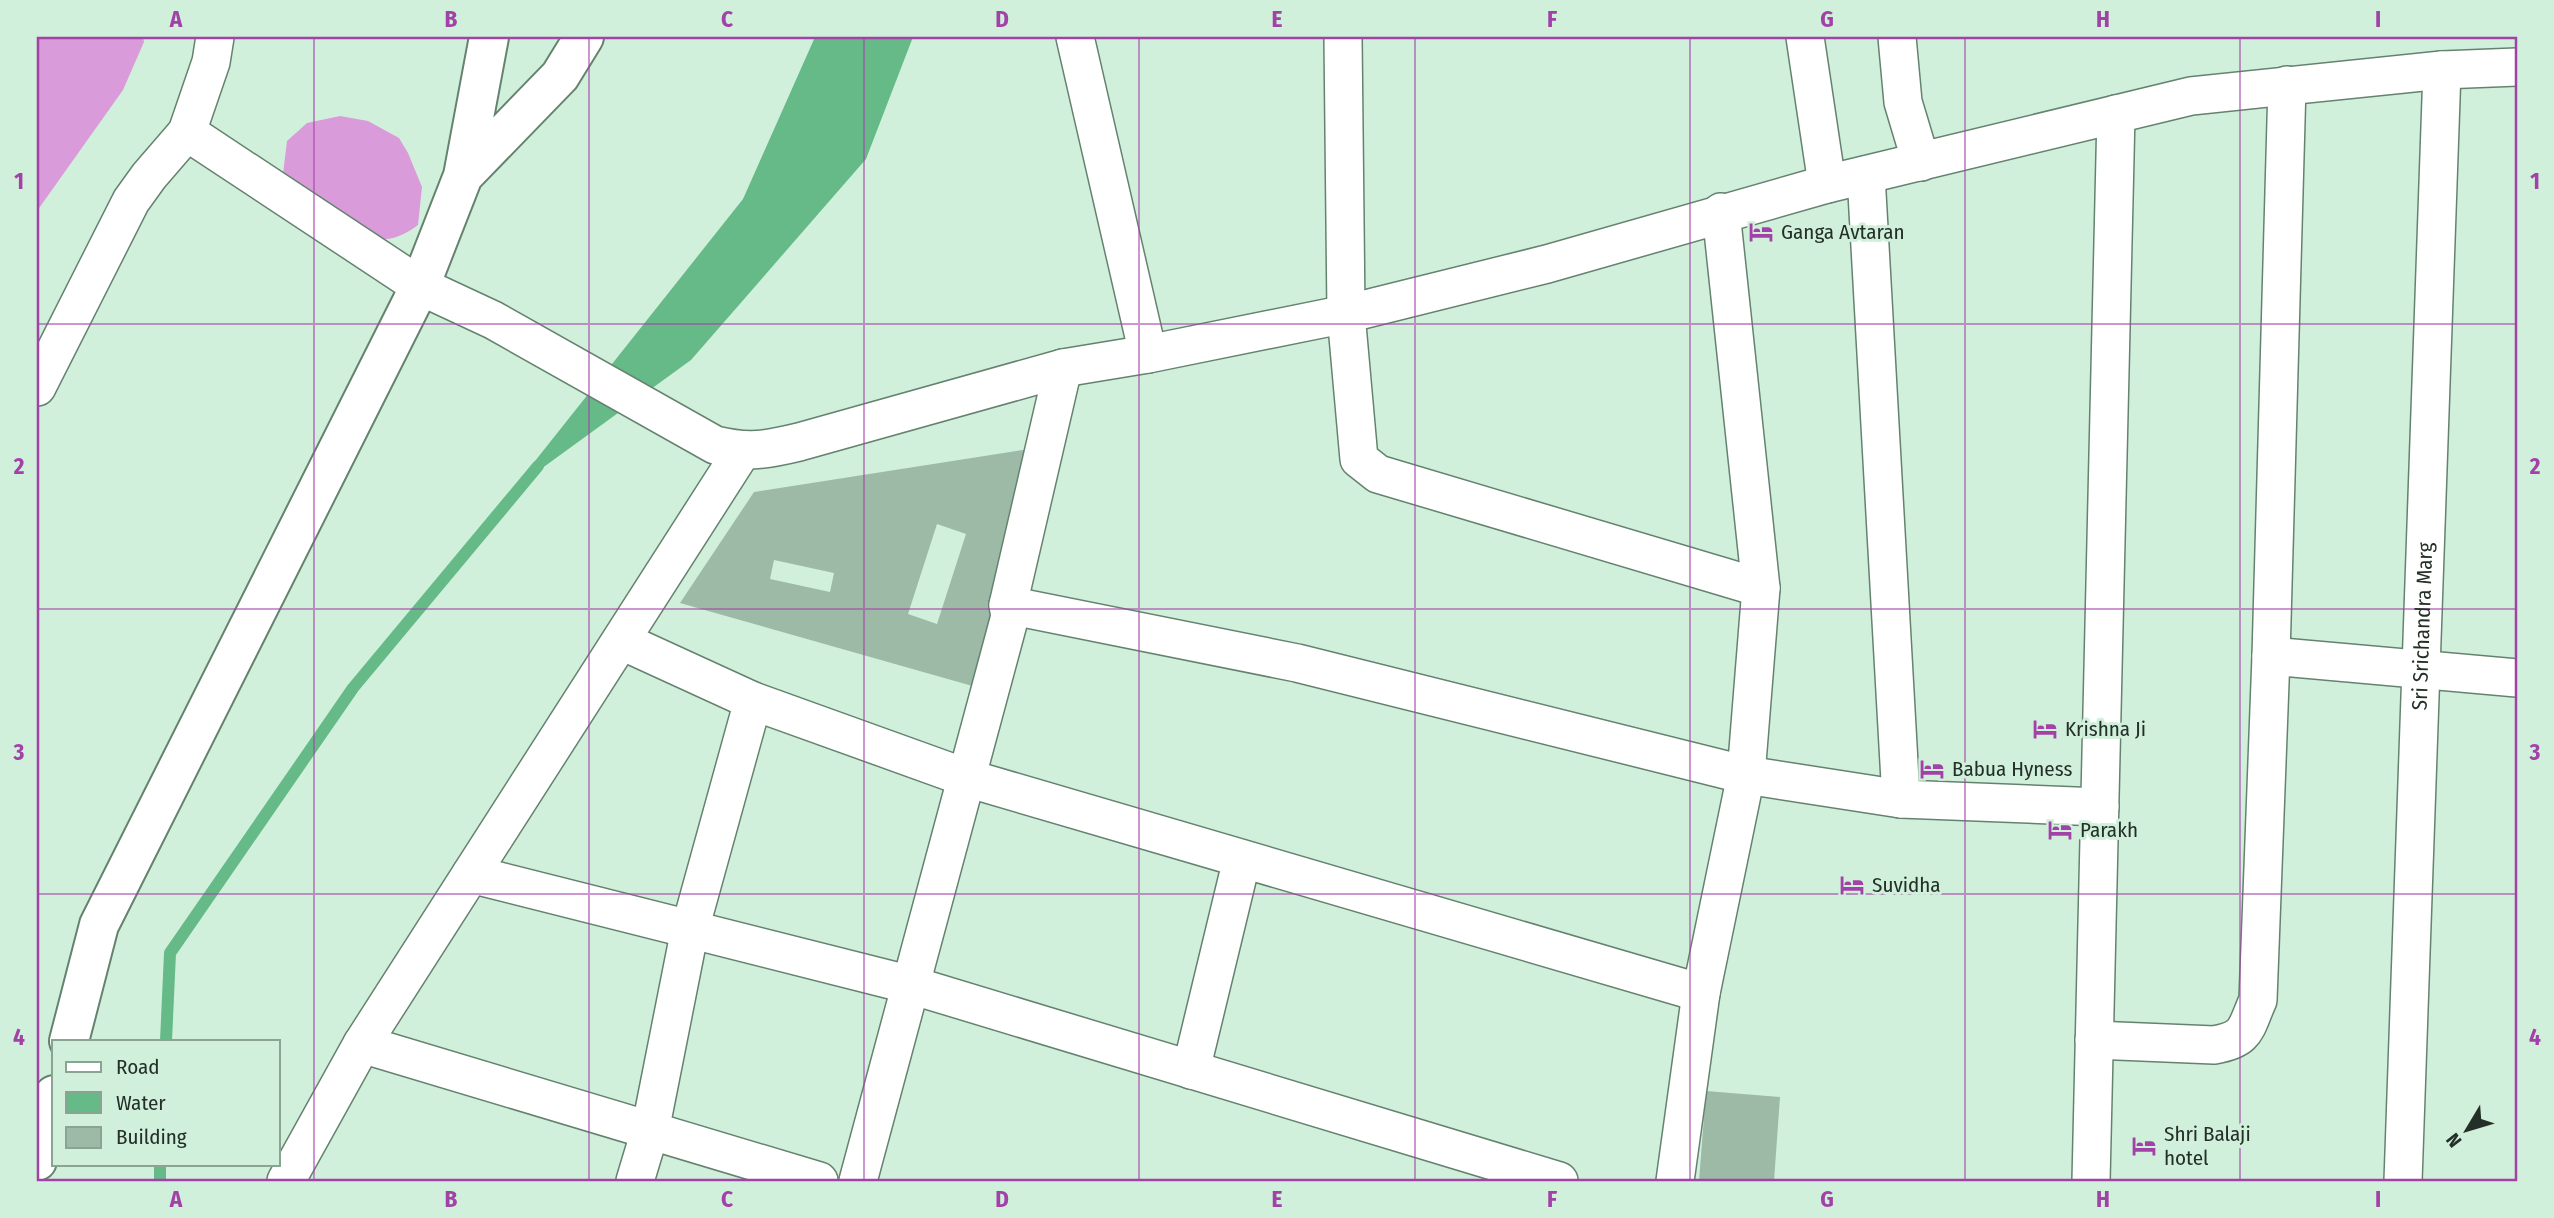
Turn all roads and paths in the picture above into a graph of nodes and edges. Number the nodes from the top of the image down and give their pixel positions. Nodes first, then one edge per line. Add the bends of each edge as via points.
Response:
1 (215, 37) edge
2 (489, 37) edge
3 (584, 37) edge
4 (1075, 37) edge
5 (1343, 37) edge
6 (1805, 37) edge
7 (1897, 37) edge
8 (2517, 67) edge
9 (2442, 71) junction
10 (2287, 85) junction
11 (2116, 114) junction
12 (187, 132) junction
13 (1922, 162) junction
14 (1866, 175) junction
15 (463, 176) junction
16 (1828, 184) junction
17 (1721, 212) junction
18 (420, 286) junction
19 (1346, 314) junction
20 (1149, 354) junction
21 (1063, 368) junction
22 (37, 387) edge
23 (728, 448) junction
24 (1761, 587) junction
25 (1008, 605) junction
26 (622, 641) junction
27 (2271, 656) junction
28 (2422, 669) junction
29 (2517, 678) edge
30 (753, 701) junction
31 (1746, 775) junction
32 (967, 778) junction
33 (1901, 799) junction
34 (2100, 807) junction
35 (1242, 859) junction
36 (471, 874) junction
37 (690, 929) junction
38 (911, 985) junction
39 (1701, 993) junction
40 (68, 1040) edge
41 (2094, 1040) junction
42 (362, 1044) junction
43 (1191, 1070) junction
44 (52, 1103) edge
45 (650, 1131) junction
46 (37, 1161) edge
47 (286, 1181) edge
48 (635, 1181) edge
49 (819, 1181) edge
50 (858, 1181) edge
51 (1559, 1181) edge
52 (1675, 1181) edge
53 (2091, 1181) edge
54 (2403, 1181) edge

1 - 12 street
2 - 15 main road
3 - 15 main road via 560,76
4 - 20 street
5 - 19 street
6 - 16 street
7 - 13 street via 1903,102
8 - 9 street
9 - 10 street
9 - 28 street, Sri Srichandra Marg
10 - 11 street via 2191,96
10 - 27 street
11 - 13 street
11 - 34 street
12 - 18 street
12 - 22 street via 131,201
13 - 14 street
14 - 16 street
14 - 33 street
15 - 18 main road
16 - 17 street
17 - 19 street via 1546,264
17 - 24 street
18 - 23 street via 494,320
18 - 40 main road via 99,925
19 - 20 street
19 - 24 street via 1359,459 1378,474
20 - 21 street
21 - 23 street via 770,449
21 - 25 street
23 - 26 street
24 - 31 street
25 - 31 street via 1297,663
25 - 32 street via 1010,616
26 - 30 street
26 - 36 street
27 - 28 street
27 - 41 street via 2258,1000 2242,1036 2214,1045
28 - 29 street
28 - 54 street, Sri Srichandra Marg
30 - 32 street
30 - 37 street
31 - 33 street
31 - 39 street
32 - 35 street
32 - 38 street
33 - 34 street
34 - 41 street
35 - 39 street
35 - 43 street
36 - 37 street
36 - 42 street
37 - 38 street
37 - 45 street
38 - 43 street
38 - 50 street
39 - 52 street
41 - 53 street
42 - 45 street
42 - 47 street
43 - 51 street
44 - 46 main road
45 - 48 street
45 - 49 street

